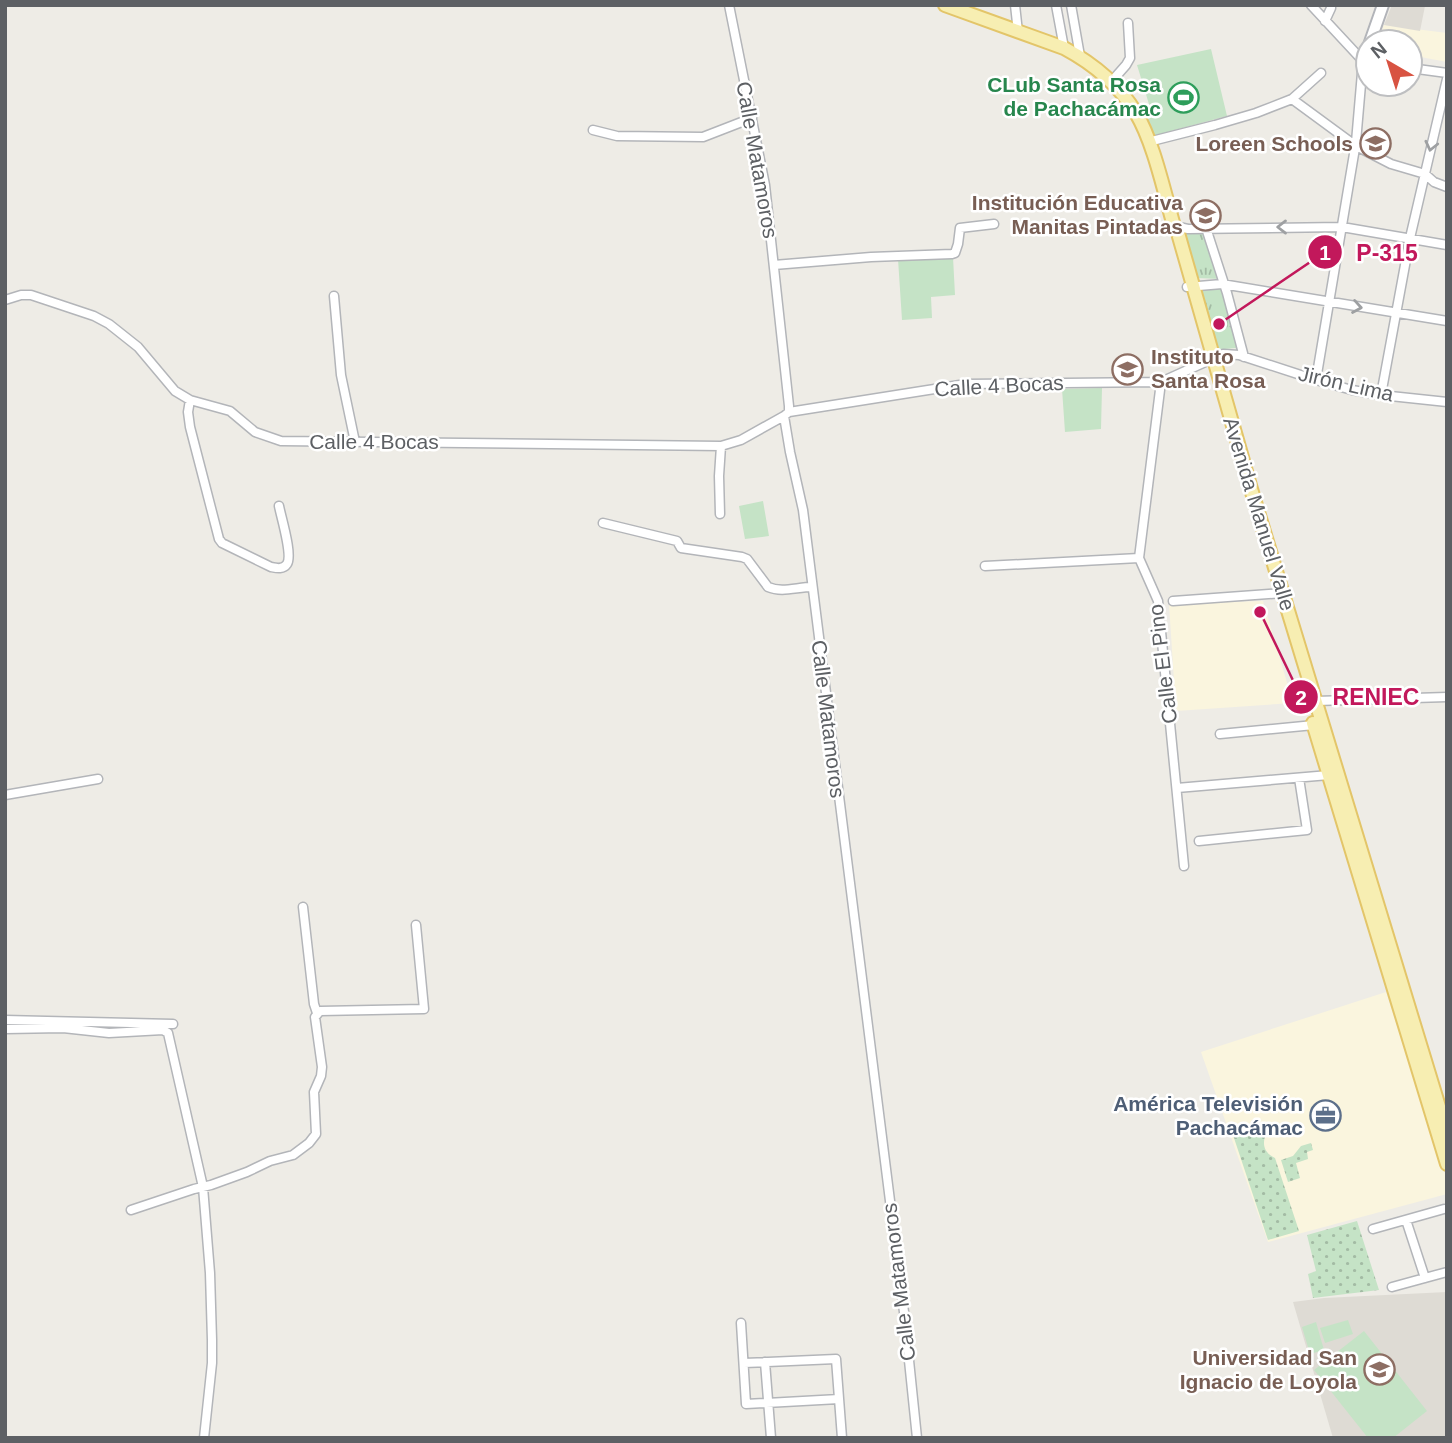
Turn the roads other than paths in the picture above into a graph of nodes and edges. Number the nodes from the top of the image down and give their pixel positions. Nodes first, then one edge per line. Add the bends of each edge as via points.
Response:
1 (729, 5) edge
2 (945, 5) edge
3 (1015, 5) edge
4 (1056, 5) edge
5 (1071, 5) edge
6 (1311, 5) edge
7 (1331, 5) edge
8 (1383, 5) edge
9 (1325, 20) junction
10 (1128, 23) dead end
11 (1375, 28) edge
12 (1018, 32) junction
13 (1064, 48) junction
14 (1354, 50) edge
15 (1080, 57) junction
16 (1424, 70) edge
17 (1321, 73) dead end
18 (1447, 73) edge
19 (1447, 79) edge
20 (1111, 82) junction
21 (1361, 98) edge
22 (1292, 99) junction
23 (752, 118) junction
24 (593, 130) dead end
25 (1148, 142) junction
26 (1356, 146) junction
27 (1425, 174) junction
28 (1447, 187) edge
29 (994, 224) dead end
30 (1174, 226) junction
31 (1342, 227) junction
32 (1206, 228) junction
33 (1410, 238) junction
34 (1447, 245) edge
35 (774, 265) junction
36 (1224, 285) junction
37 (1190, 286) junction
38 (334, 296) dead end
39 (5, 300) edge
40 (1328, 302) junction
41 (1397, 314) junction
42 (1447, 321) edge
43 (1244, 357) junction
44 (1210, 360) junction
45 (1316, 380) junction
46 (1161, 382) junction
47 (1381, 395) junction
48 (190, 400) junction
49 (1447, 402) edge
50 (787, 414) junction
51 (355, 442) junction
52 (720, 446) junction
53 (279, 506) dead end
54 (720, 514) dead end
55 (603, 523) dead end
56 (1139, 558) junction
57 (985, 566) dead end
58 (812, 587) junction
59 (1279, 594) junction
60 (1173, 601) dead end
61 (1447, 697) edge
62 (1315, 701) junction
63 (1314, 725) junction
64 (1220, 734) dead end
65 (1329, 775) junction
66 (1299, 778) junction
67 (98, 779) dead end
68 (1177, 788) junction
69 (5, 795) edge
70 (1199, 841) dead end
71 (1355, 847) junction
72 (1184, 866) dead end
73 (303, 907) dead end
74 (416, 925) dead end
75 (317, 1013) junction
76 (5, 1020) edge
77 (173, 1024) dead end
78 (5, 1029) edge
79 (1436, 1097) edge
80 (1447, 1133) edge
81 (1447, 1164) edge
82 (203, 1188) junction
83 (1444, 1209) dead end
84 (131, 1210) dead end
85 (1406, 1220) junction
86 (1373, 1230) dead end
87 (1447, 1272) edge
88 (1425, 1278) junction
89 (1392, 1287) dead end
90 (741, 1323) dead end
91 (765, 1362) junction
92 (744, 1363) junction
93 (839, 1399) junction
94 (768, 1403) junction
95 (204, 1438) edge
96 (771, 1438) edge
97 (842, 1438) edge
98 (917, 1438) edge

1 - 23 street, Calle Matamoros
2 - 12 main road, Avenida Manuel Valle
3 - 12 street
4 - 13 street
5 - 15 street
6 - 9 street
7 - 9 street
8 - 11 street
9 - 14 street
10 - 20 street via 1130,58
12 - 13 main road, Avenida Manuel Valle
13 - 15 main road, Avenida Manuel Valle
15 - 20 main road, Avenida Manuel Valle
16 - 18 street
17 - 22 street
19 -> 27 street
20 - 25 main road, Avenida Manuel Valle via 1137,115
21 - 26 street
22 - 25 street
22 - 26 street
23 - 24 street via 703,137 617,136
23 - 35 street, Calle Matamoros
25 - 30 main road, Avenida Manuel Valle
26 - 27 street via 1391,164
26 - 31 street
27 - 28 street
27 - 33 street
29 - 35 street via 960,228 958,247 952,254
30 - 32 street
30 - 37 main road, Avenida Manuel Valle
31 -> 32 street
31 - 33 street
31 - 40 street
32 - 36 street
33 - 34 street
33 - 41 street
35 - 50 street, Calle Matamoros
36 - 37 street
36 - 40 street
36 - 43 street
37 - 44 main road, Avenida Manuel Valle
38 - 51 street via 341,375
39 - 48 street, Calle 4 Bocas via 31,295 109,324 138,347 175,391
40 -> 41 street
40 - 45 street
41 - 42 street
41 - 47 street
43 - 44 street, Jirón Lima via 1223,354
43 - 45 street, Jirón Lima
44 - 46 street, Calle 4 Bocas
44 - 59 main road, Avenida Manuel Valle
45 - 47 street, Jirón Lima
46 - 50 street, Calle 4 Bocas via 966,384
46 - 56 street
47 - 49 street, Jirón Lima
48 - 51 street, Calle 4 Bocas via 230,411 255,432 281,442
48 - 53 street via 190,427 222,543 271,567 284,567 288,554
50 - 52 street, Calle 4 Bocas via 741,440
50 - 58 street, Calle Matamoros
51 - 52 street, Calle 4 Bocas
52 - 54 street
55 - 58 street via 677,541 681,548 742,557 773,589
56 - 57 street
56 - 68 street, Calle El Pino via 1158,601
58 - 98 street, Calle Matamoros
59 - 60 street
59 - 62 main road, Avenida Manuel Valle
59 - 63 main road, Avenida Manuel Valle
61 - 62 street
62 - 71 main road, Avenida Manuel Valle
63 - 64 street
63 - 65 main road, Avenida Manuel Valle
65 - 66 street
65 - 71 main road, Avenida Manuel Valle
66 - 68 street
66 - 70 street via 1307,830
67 - 69 street
68 - 72 street, Calle El Pino
71 - 79 main road, Avenida Manuel Valle
73 - 75 street
74 - 75 street via 424,1009
75 - 82 street via 322,1068 314,1092 315,1136 293,1155
76 - 77 street
78 - 82 street via 168,1032
79 - 80 main road, Avenida Manuel Valle
79 - 81 main road, Avenida Manuel Valle
82 - 84 street
82 - 95 street via 212,1340
83 - 85 street
85 - 86 street
85 - 88 street
87 - 88 street
88 - 89 street
90 - 92 street
91 - 92 street
91 - 93 street via 836,1359
91 - 94 street
92 - 94 street via 746,1404
93 - 94 street
93 - 97 street
94 - 96 street

